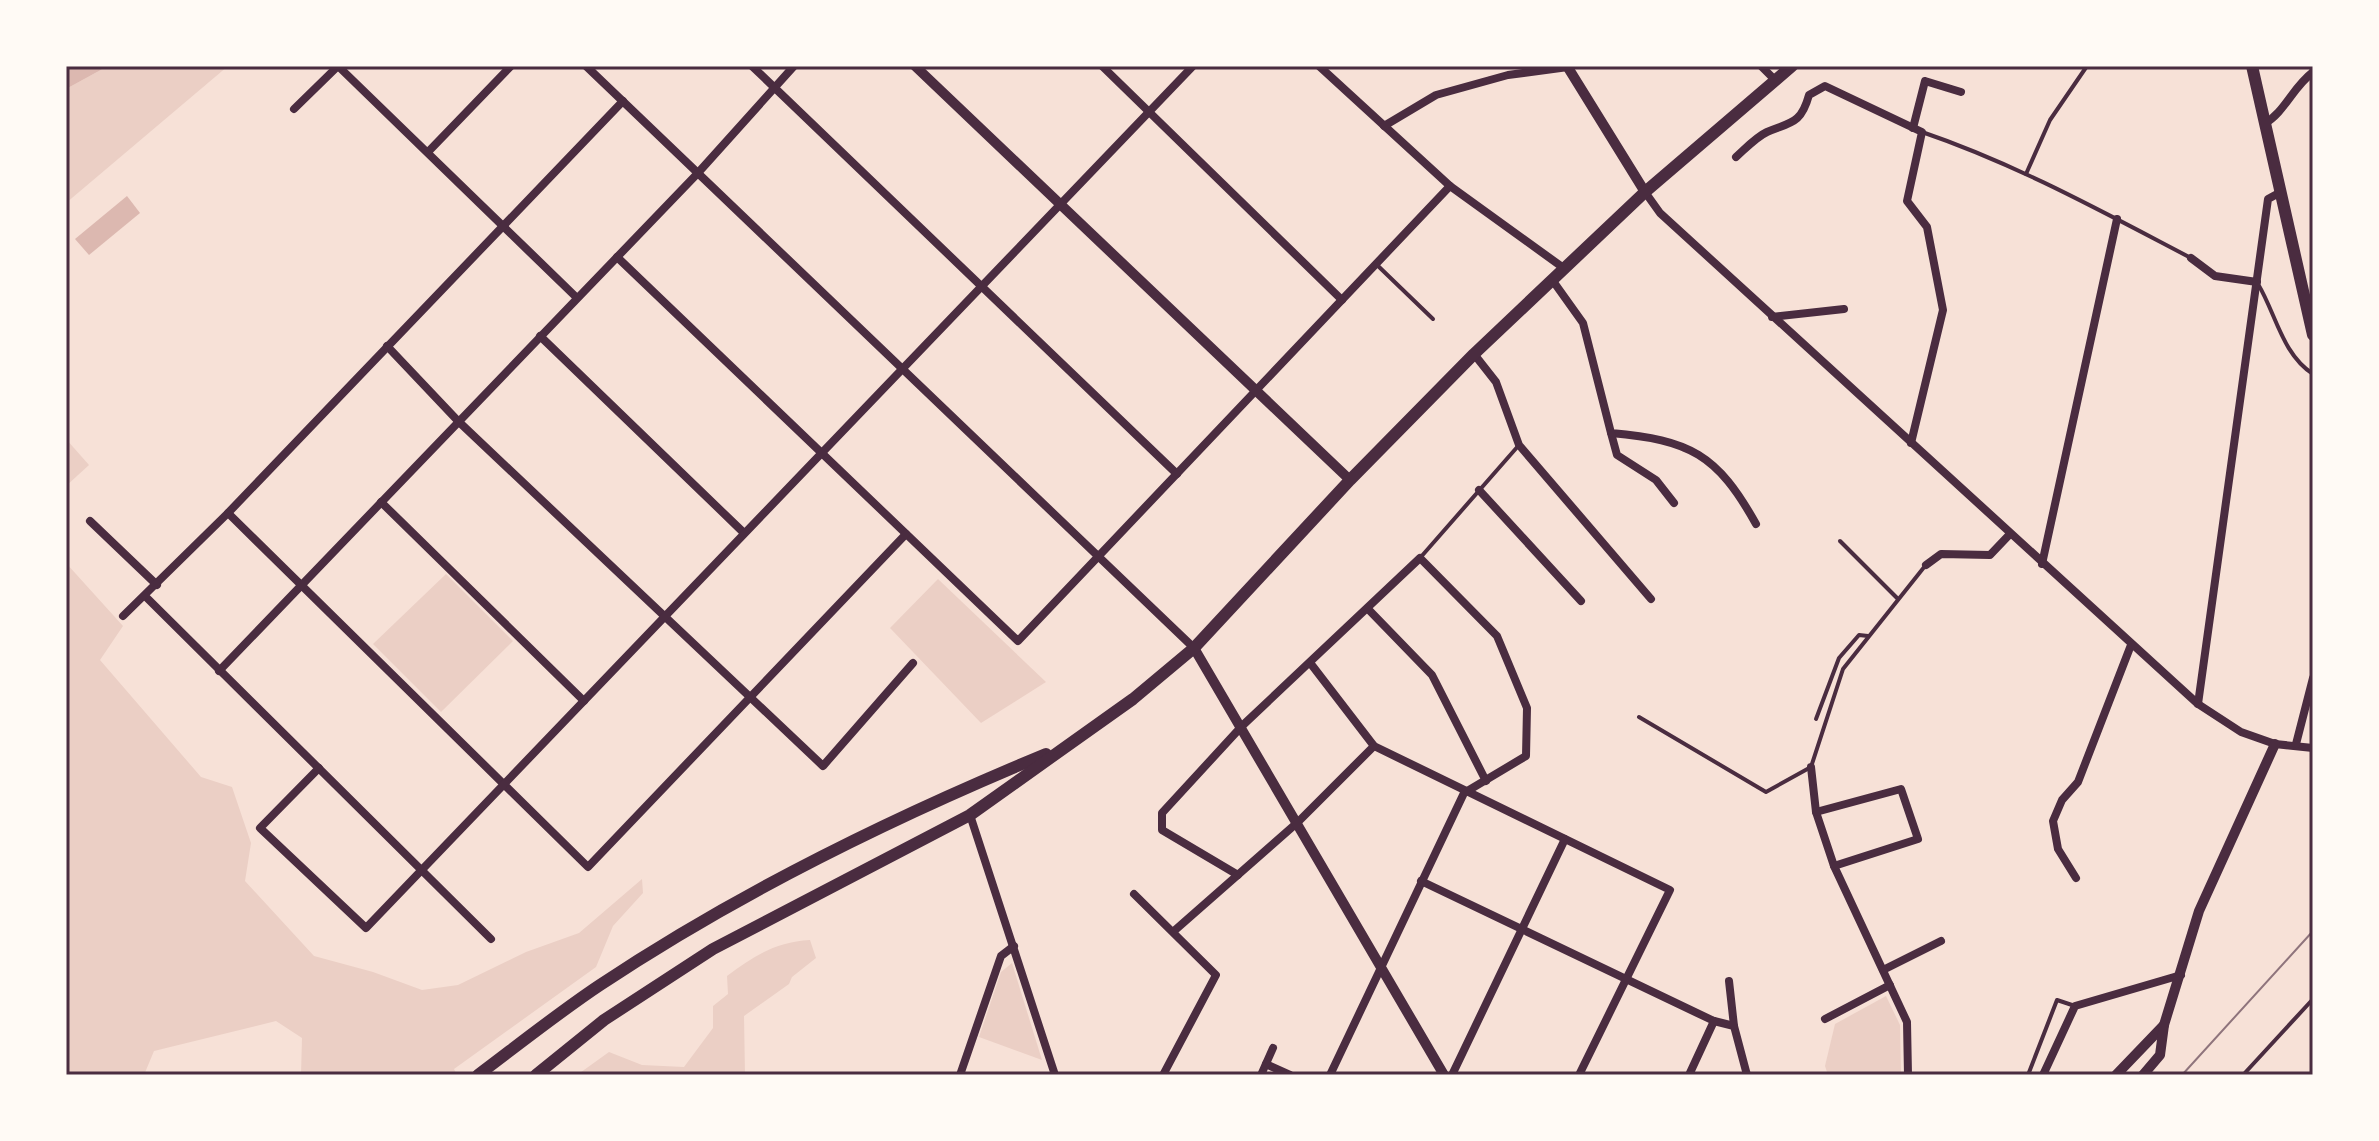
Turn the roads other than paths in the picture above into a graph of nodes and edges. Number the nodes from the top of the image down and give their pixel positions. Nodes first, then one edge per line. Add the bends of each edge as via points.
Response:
1 (338, 66) edge
2 (511, 66) edge
3 (586, 66) edge
4 (752, 66) edge
5 (794, 66) edge
6 (915, 66) edge
7 (1102, 66) edge
8 (1193, 66) edge
9 (1319, 66) edge
10 (1761, 66) edge
11 (1792, 66) edge
12 (2087, 66) edge
13 (2252, 66) edge
14 (1568, 67) edge
15 (2313, 72) edge
16 (1775, 80) junction
17 (775, 87) junction
18 (1961, 92) dead end
19 (623, 101) junction
20 (294, 109) dead end
21 (1149, 111) junction
22 (2264, 124) junction
23 (1384, 126) junction
24 (1913, 128) junction
25 (1922, 132) junction
26 (428, 152) junction
27 (1736, 157) dead end
28 (697, 174) junction
29 (2026, 174) junction
30 (1450, 186) junction
31 (1645, 192) junction
32 (2279, 193) junction
33 (1059, 206) junction
34 (2117, 219) junction
35 (504, 227) junction
36 (617, 257) junction
37 (2191, 258) joint
38 (1376, 264) junction
39 (1565, 269) junction
40 (1553, 281) junction
41 (2257, 282) junction
42 (979, 286) junction
43 (576, 297) junction
44 (1342, 300) junction
45 (1844, 309) dead end
46 (1772, 317) junction
47 (1433, 319) dead end
48 (2313, 335) edge
49 (540, 336) junction
50 (387, 346) junction
51 (1474, 354) junction
52 (901, 367) junction
53 (2313, 374) edge
54 (1254, 391) junction
55 (458, 421) junction
56 (1611, 433) junction
57 (1911, 443) junction
58 (1519, 445) junction
59 (820, 453) junction
60 (1177, 474) junction
61 (1350, 480) junction
62 (1479, 490) junction
63 (381, 502) junction
64 (1674, 503) dead end
65 (228, 513) junction
66 (90, 521) dead end
67 (1756, 524) dead end
68 (743, 532) junction
69 (906, 534) junction
70 (2010, 534) junction
71 (1840, 541) dead end
72 (1098, 557) junction
73 (1420, 558) junction
74 (2042, 564) junction
75 (1926, 565) joint
76 (157, 585) junction
77 (298, 585) junction
78 (145, 596) junction
79 (1897, 598) junction
80 (1651, 599) dead end
81 (1581, 601) dead end
82 (1369, 610) junction
83 (123, 616) dead end
84 (664, 616) junction
85 (1868, 636) junction
86 (2131, 645) junction
87 (1194, 648) junction
88 (913, 663) dead end
89 (1311, 664) junction
90 (219, 671) junction
91 (2313, 678) edge
92 (749, 696) junction
93 (584, 701) junction
94 (2198, 704) junction
95 (1639, 717) dead end
96 (1816, 719) dead end
97 (1242, 726) junction
98 (2275, 744) junction
99 (2296, 744) junction
100 (1068, 745) junction
101 (1374, 746) junction
102 (2313, 748) edge
103 (1811, 767) junction
104 (319, 768) junction
105 (1486, 781) junction
106 (504, 786) junction
107 (1464, 793) junction
108 (1816, 812) junction
109 (970, 815) junction
110 (1298, 822) junction
111 (1565, 839) junction
112 (1834, 866) junction
113 (423, 870) junction
114 (1238, 875) junction
115 (2076, 878) dead end
116 (1421, 881) junction
117 (1134, 894) dead end
118 (1174, 931) junction
119 (1524, 931) junction
120 (491, 939) dead end
121 (1941, 941) dead end
122 (1014, 946) junction
123 (1381, 964) junction
124 (1883, 970) junction
125 (2182, 975) junction
126 (1627, 979) junction
127 (1729, 981) dead end
128 (1890, 985) junction
129 (2313, 999) edge
130 (2075, 1006) junction
131 (1825, 1019) dead end
132 (1714, 1021) junction
133 (2164, 1025) junction
134 (1734, 1026) junction
135 (1273, 1048) dead end
136 (1266, 1064) junction
137 (2248, 1070) junction
138 (478, 1075) edge
139 (536, 1075) edge
140 (960, 1075) edge
141 (1055, 1075) edge
142 (1163, 1075) edge
143 (1261, 1075) edge
144 (1290, 1075) edge
145 (1330, 1075) edge
146 (1444, 1075) edge
147 (1452, 1075) edge
148 (1579, 1075) edge
149 (1689, 1075) edge
150 (1747, 1075) edge
151 (1908, 1075) edge
152 (2028, 1075) edge
153 (2043, 1075) edge
154 (2116, 1075) edge
155 (2143, 1075) edge
156 (2243, 1075) edge
157 (2253, 1075) edge

1 - 20 street
1 - 26 street
2 - 26 street
3 - 19 street
4 - 17 street
5 - 17 street
6 - 33 street
7 - 21 street
8 - 21 street
9 - 23 street
10 - 16 street
11 - 16 main road
12 - 29 lane via 2050,120
13 - 22 main road
14 - 23 street via 1508,75 1436,95
14 - 31 street
15 - 22 street via 2295,85 2276,117
16 - 31 main road
17 - 28 street
17 - 42 street
18 - 24 street via 1925,81
19 - 28 street
19 - 35 street
21 - 33 street
21 - 44 street
22 - 32 main road
23 - 30 street
24 - 25 street
24 - 27 street via 1825,86 1809,95 1805,109 1787,127 1765,133
25 - 29 lane
25 - 57 street via 1907,201 1927,227 1943,310
26 - 35 street
28 - 36 street
28 - 52 street
29 - 34 lane
30 - 38 street
30 - 39 street
31 - 39 main road
31 - 46 street via 1660,213
32 - 41 street via 2268,199
32 - 48 main road
33 - 42 street
33 - 54 street
34 - 37 lane
34 - 74 street
35 - 43 street
35 - 50 street
36 - 43 street
36 - 59 street
37 - 41 street via 2215,276
38 - 44 street
38 - 47 lane
39 - 40 main road
40 - 51 main road
40 - 56 street via 1583,323
41 - 53 lane via 2275,312 2288,351
41 - 94 street
42 - 52 street
42 - 60 street
43 - 49 street
44 - 54 street
45 - 46 street
46 - 57 street
49 - 55 street
49 - 68 street
50 - 55 street
50 - 65 street
51 - 58 street via 1496,382
51 - 61 main road
52 - 59 street
52 - 72 street
54 - 60 street
54 - 61 street
55 - 63 street
55 - 84 street
56 - 64 street via 1617,455 1656,480
56 - 67 street via 1685,445 1734,483
57 - 70 street
58 - 62 lane
58 - 80 street
59 - 68 street
59 - 69 street
60 - 72 street
61 - 87 main road
62 - 73 lane
62 - 81 street
63 - 77 street
63 - 93 street
65 - 76 street
65 - 77 street
66 - 76 street
68 - 84 street
69 - 72 street via 1018,641
69 - 92 street
70 - 74 street
70 - 75 street via 1990,555 1941,554
71 - 79 lane
72 - 87 street
73 - 82 street
73 - 105 street via 1497,636 1527,708 1526,756
74 - 86 street
75 - 79 lane
76 - 78 street
77 - 90 street
77 - 106 street
78 - 83 street
78 - 90 street
79 - 85 lane
82 - 89 street
82 - 105 street via 1432,675
84 - 92 street
84 - 93 street
85 - 96 lane via 1859,635 1839,658
85 - 103 lane via 1843,669
86 - 94 street
86 - 115 street via 2078,782 2053,821 2058,849
87 - 97 street
87 - 100 main road
88 - 92 street via 823,766
89 - 97 street
89 - 101 street
90 - 104 street
91 - 99 street
92 - 106 street via 588,867
93 - 106 street
94 - 98 street via 2241,732
95 - 103 lane via 1766,792
97 - 110 street
97 - 114 street via 1162,813 1162,830
98 - 99 street
98 - 125 street via 2199,911
99 - 102 street
100 - 109 main road
100 - 138 main road via 957,790 700,925 600,985
101 - 107 street
101 - 110 street
103 - 108 street
104 - 113 street
104 - 113 street via 260,828 366,928
105 - 107 street
106 - 113 street
107 - 111 street
107 - 116 street
108 - 112 street
108 - 112 street via 1901,789 1918,839
109 - 122 street
109 - 139 main road via 713,949 604,1020
110 - 114 street
110 - 123 street
111 - 119 street
111 - 126 street via 1670,890
112 - 124 street
113 - 120 street
114 - 118 street
116 - 119 street
116 - 123 street
117 - 118 street
118 - 142 street via 1216,975
119 - 126 street
119 - 147 street
121 - 124 street
122 - 140 street via 1001,956
122 - 141 street
123 - 145 street
123 - 146 street
124 - 128 street
125 - 130 street
125 - 133 street
126 - 132 street
126 - 148 street
127 - 134 street
128 - 131 street
128 - 151 street via 1907,1022
129 - 137 lane
130 - 152 lane via 2057,1000
130 - 153 street
132 - 134 street
132 - 149 street
133 - 154 street
133 - 155 street via 2160,1055
134 - 150 street
135 - 136 street
136 - 143 street
136 - 144 street
137 - 156 lane
137 - 157 lane

